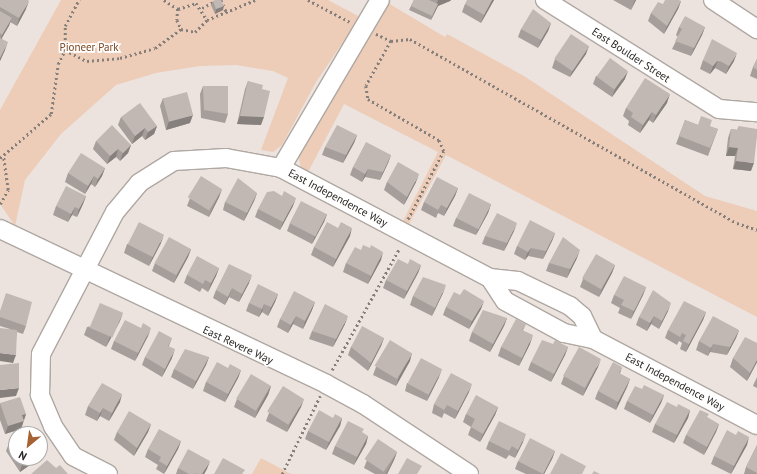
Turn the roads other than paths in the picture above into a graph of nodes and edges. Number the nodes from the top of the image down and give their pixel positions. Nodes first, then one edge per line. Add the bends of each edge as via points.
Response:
1 (380, 0) edge
2 (545, 0) edge
3 (713, 0) edge
4 (757, 29) edge
5 (757, 112) edge
6 (281, 168) junction
7 (0, 229) edge
8 (82, 271) junction
9 (490, 278) junction
10 (593, 339) junction
11 (757, 425) edge
12 (108, 474) edge
13 (469, 474) edge

1 - 6 street
2 - 5 street, East Boulder Street via 719,109
3 - 4 street
6 - 8 street, East Independence Way via 226,158 174,161 139,183 115,212
6 - 9 street, East Independence Way
7 - 8 street, East Revere Way
8 - 12 street via 41,354 40,395 53,426 73,456
8 - 13 street, East Revere Way via 363,404
9 - 10 street, East Independence Way via 505,301 564,333
9 - 10 street, East Independence Way via 518,281 570,306 582,316
10 - 11 street, East Independence Way

